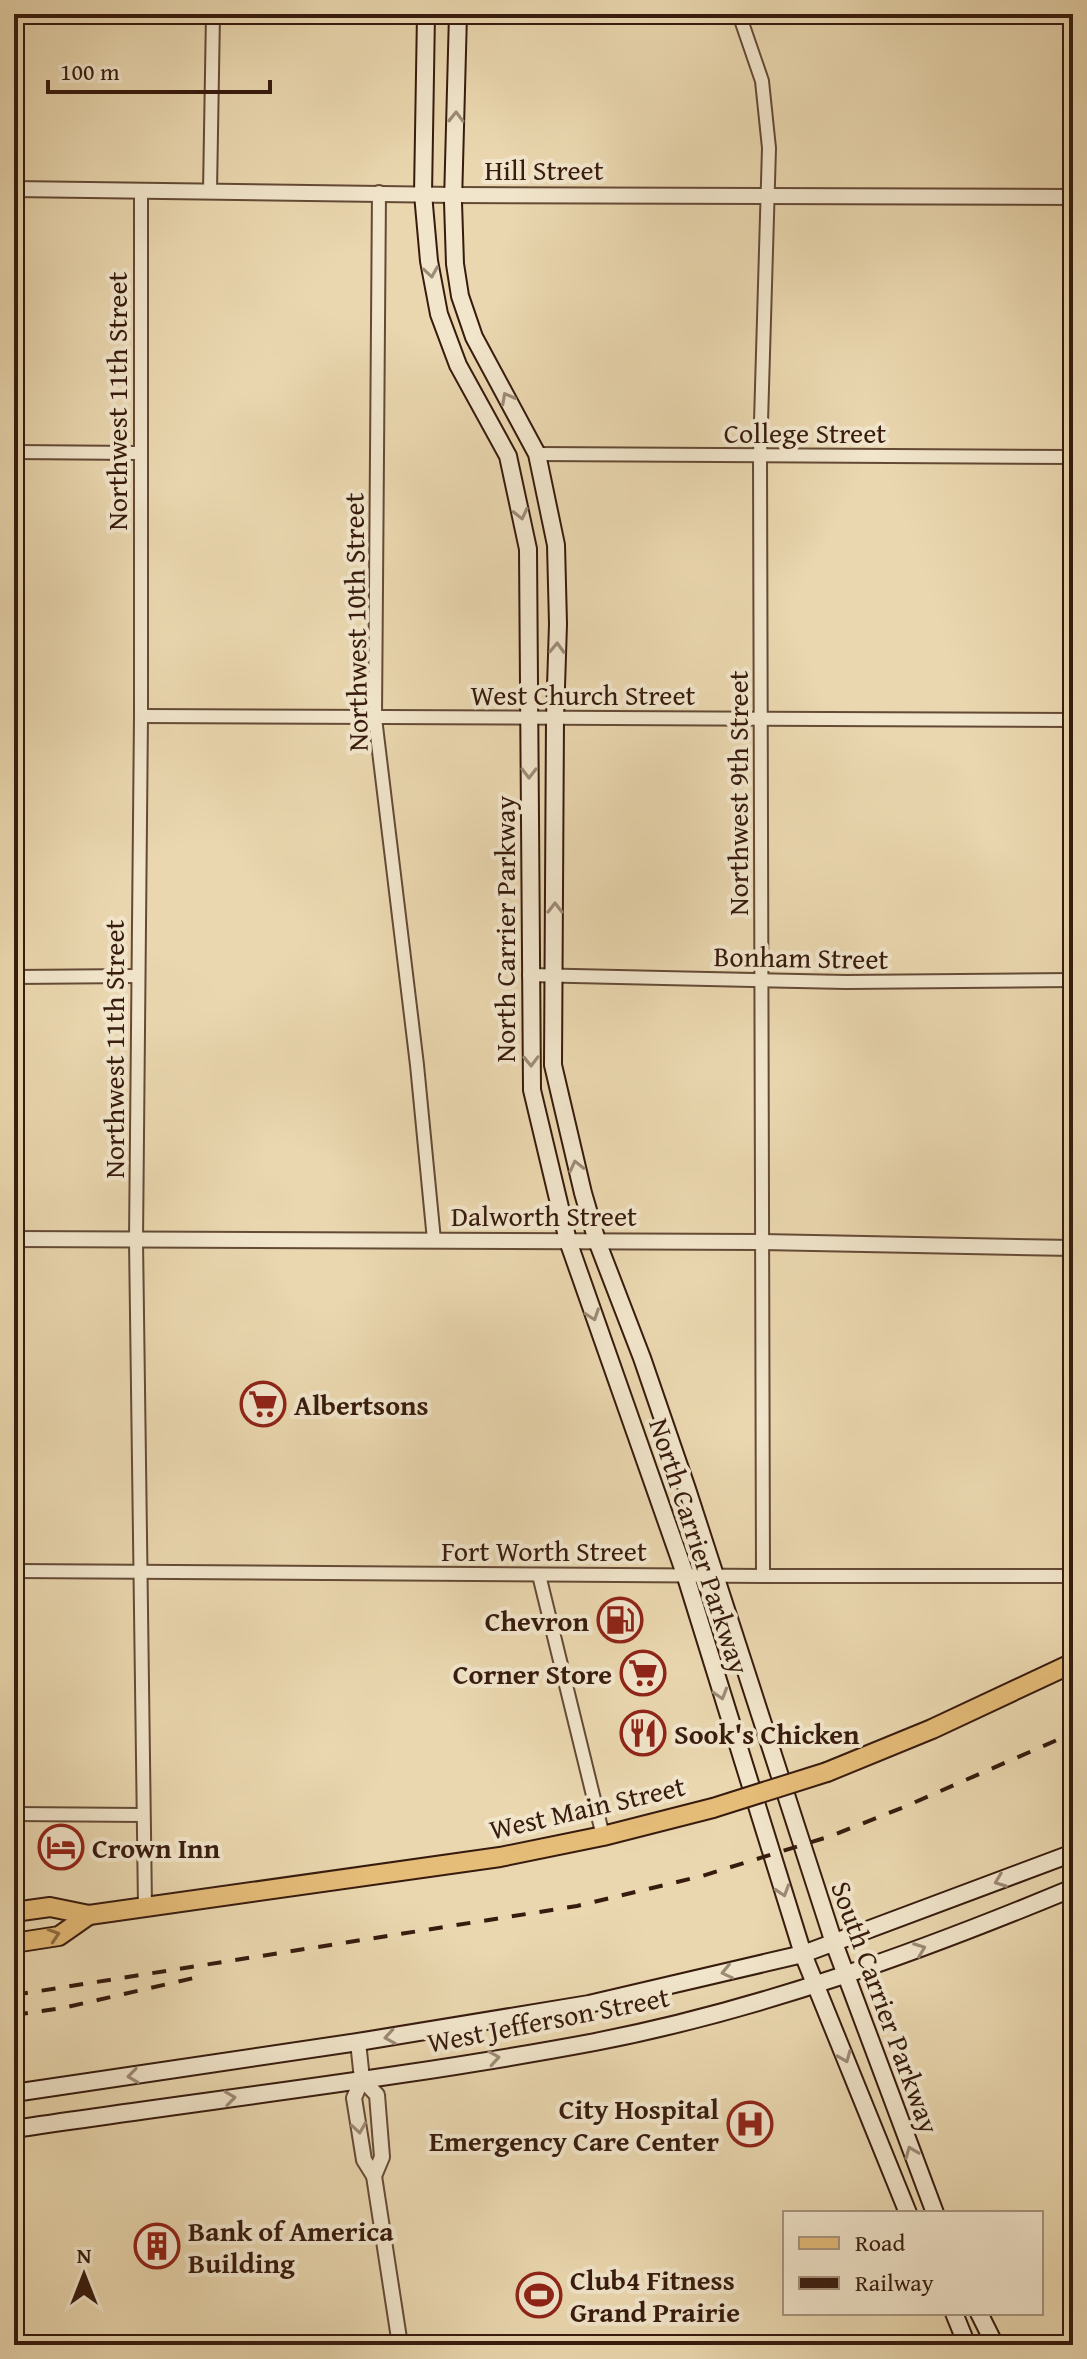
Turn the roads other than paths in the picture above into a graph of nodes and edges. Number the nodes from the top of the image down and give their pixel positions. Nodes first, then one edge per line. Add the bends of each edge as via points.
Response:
1 (213, 14) edge
2 (426, 14) edge
3 (458, 14) edge
4 (739, 14) edge
5 (14, 189) edge
6 (141, 191) junction
7 (210, 191) junction
8 (379, 192) junction
9 (423, 194) junction
10 (454, 195) junction
11 (769, 196) junction
12 (1073, 197) edge
13 (14, 452) edge
14 (139, 453) junction
15 (537, 454) junction
16 (760, 456) junction
17 (1073, 457) edge
18 (141, 716) junction
19 (375, 718) junction
20 (529, 718) junction
21 (555, 718) junction
22 (761, 719) junction
23 (1073, 720) edge
24 (529, 975) junction
25 (137, 976) junction
26 (555, 976) junction
27 (14, 977) edge
28 (1073, 980) edge
29 (761, 981) junction
30 (14, 1239) edge
31 (136, 1240) junction
32 (434, 1240) junction
33 (568, 1241) junction
34 (597, 1241) junction
35 (761, 1242) junction
36 (1073, 1248) edge
37 (14, 1571) edge
38 (138, 1571) junction
39 (685, 1574) junction
40 (539, 1575) junction
41 (715, 1575) junction
42 (763, 1576) junction
43 (1073, 1576) edge
44 (1073, 1663) edge
45 (14, 1814) edge
46 (143, 1815) junction
47 (792, 1817) joint
48 (762, 1828) joint
49 (603, 1836) junction
50 (1073, 1853) edge
51 (1073, 1888) edge
52 (145, 1906) junction
53 (14, 1912) edge
54 (89, 1915) junction
55 (17, 1943) edge
56 (834, 1943) junction
57 (803, 1954) junction
58 (846, 1974) junction
59 (815, 1985) junction
60 (358, 2042) junction
61 (362, 2079) junction
62 (14, 2093) edge
63 (22, 2128) edge
64 (14, 2140) edge
65 (374, 2176) junction
66 (907, 2211) edge
67 (934, 2211) edge
68 (955, 2315) edge
69 (980, 2315) edge
70 (400, 2345) edge
71 (967, 2345) edge
72 (995, 2345) edge

1 - 7 street
2 - 9 main road, North Carrier Parkway
10 -> 3 main road, North Carrier Parkway
4 - 11 street, Northwest 9th Street via 762,81
5 - 6 street, Hill Street
6 - 7 street, Hill Street
6 - 14 street, Northwest 11th Street
7 - 8 street, Hill Street
8 - 9 street, Hill Street
8 - 19 street, Northwest 10th Street
9 - 10 street, Hill Street
9 -> 20 main road, North Carrier Parkway via 439,314 458,365 508,456 528,549
10 - 11 street, Hill Street
15 -> 10 main road, North Carrier Parkway via 474,337 460,296
11 - 12 street, Hill Street
11 - 16 street, Northwest 9th Street
13 - 14 street
14 - 18 street, Northwest 11th Street
15 - 16 street, College Street
21 -> 15 main road, North Carrier Parkway via 556,545
16 - 17 street, College Street
16 - 22 street, Northwest 9th Street
18 - 19 street, West Church Street
18 - 25 street, Northwest 11th Street
19 - 20 street, West Church Street
19 - 32 street, Northwest 10th Street
20 - 21 street, West Church Street
20 -> 24 main road, North Carrier Parkway
21 - 22 street, West Church Street
26 -> 21 main road, North Carrier Parkway
22 - 23 street, West Church Street
22 - 29 street, Northwest 9th Street
24 - 26 street, Bonham Street
24 -> 33 main road, North Carrier Parkway via 532,1090
25 - 27 street
25 - 31 street, Northwest 11th Street
26 - 29 street, Bonham Street
34 -> 26 main road, North Carrier Parkway via 553,1065
28 - 29 street, Bonham Street
29 - 35 street, Northwest 9th Street
30 - 31 street, Dalworth Street
31 - 32 street, Dalworth Street
31 - 38 street, Northwest 11th Street
32 - 33 street, Dalworth Street
33 - 34 street, Dalworth Street
33 -> 39 main road, North Carrier Parkway
34 - 35 street, Dalworth Street
34 - 41 main road, North Carrier Parkway
35 - 36 street, Dalworth Street
35 - 42 street, Northwest 9th Street
37 - 38 street, Fort Worth Street
38 - 40 street, Fort Worth Street
38 - 46 street, Northwest 11th Street
39 - 40 street, Fort Worth Street
39 - 41 street, Fort Worth Street
39 -> 48 main road, North Carrier Parkway
40 - 49 street
41 - 42 street, Fort Worth Street
41 - 47 main road, North Carrier Parkway
42 - 43 street, Fort Worth Street
44 - 49 main road, West Main Street, bridge via 827,1772
45 - 46 street
46 - 52 street, Northwest 11th Street
47 - 56 main road, South Carrier Parkway
48 -> 57 main road, South Carrier Parkway
49 - 52 main road, West Main Street via 500,1857
50 -> 56 main road, West Jefferson Street
58 -> 51 main road, West Jefferson Street
52 - 54 main road, West Main Street
53 - 54 main road, West Main Street via 50,1907
55 -> 54 main road, West Main Street via 59,1936
56 - 57 main road, West Jefferson Street
56 - 58 main road, South Carrier Parkway
57 - 59 main road, South Carrier Parkway
57 -> 60 main road, West Jefferson Street via 589,2004
58 - 59 main road, West Jefferson Street
67 -> 58 main road, South Carrier Parkway
61 -> 59 main road, West Jefferson Street via 596,2041
59 -> 66 main road, South Carrier Parkway
60 - 61 street
60 -> 62 main road, West Jefferson Street
63 -> 61 main road, West Jefferson Street
61 -> 65 street via 354,2098 364,2160
61 - 65 street via 377,2095 382,2157
63 - 64 main road
65 - 70 street
68 - 71 main road
69 - 72 main road

